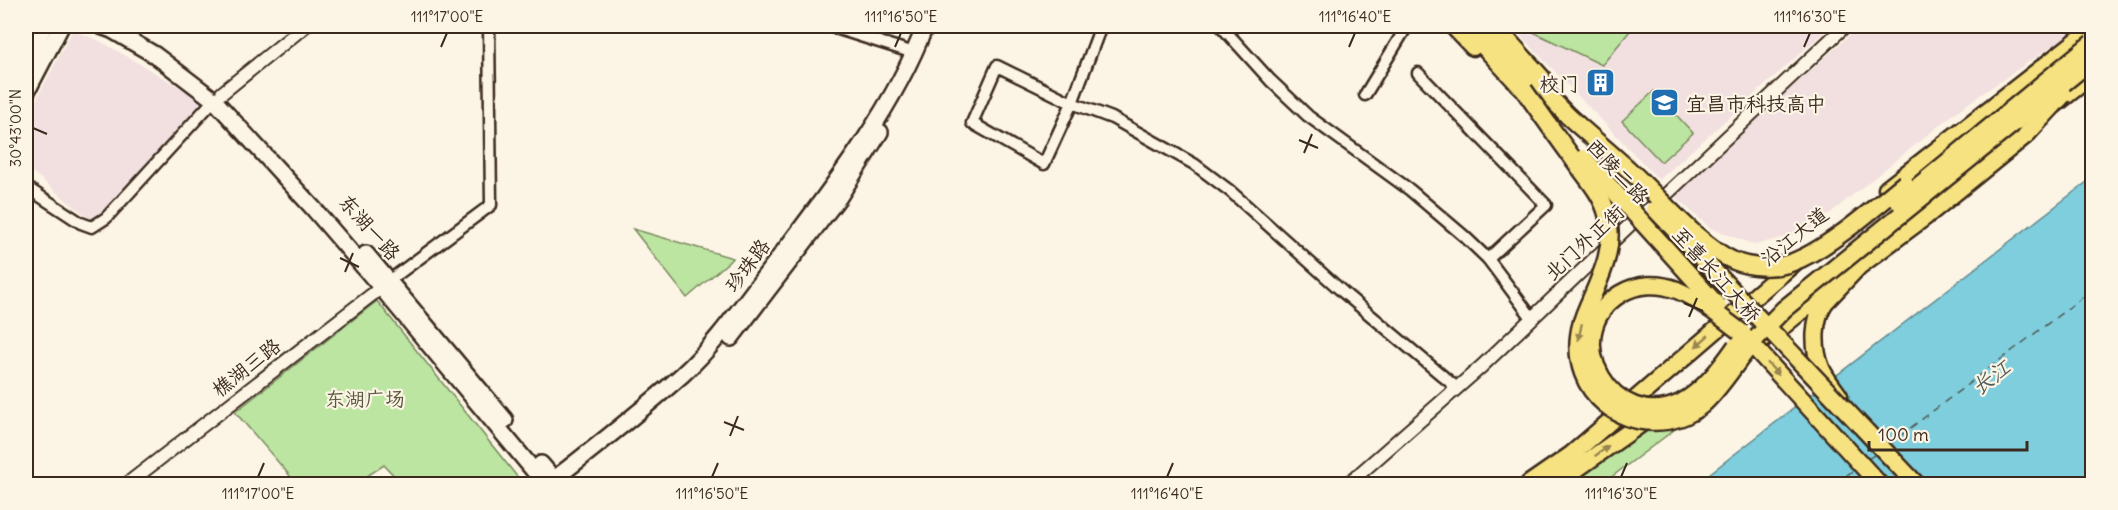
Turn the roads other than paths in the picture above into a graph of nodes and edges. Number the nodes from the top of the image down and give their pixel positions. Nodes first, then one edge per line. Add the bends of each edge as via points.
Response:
1 (45, 26) edge
2 (61, 26) edge
3 (101, 26) edge
4 (125, 26) edge
5 (304, 26) edge
6 (489, 26) edge
7 (829, 26) edge
8 (925, 26) edge
9 (936, 26) edge
10 (1101, 26) edge
11 (1221, 26) edge
12 (1407, 26) edge
13 (1453, 26) edge
14 (1465, 26) edge
15 (1482, 26) edge
16 (1495, 26) edge
17 (1845, 26) edge
18 (2092, 29) edge
19 (914, 54) junction
20 (2090, 59) edge
21 (26, 64) edge
22 (1418, 73) dead end
23 (1524, 90) junction
24 (26, 93) edge
25 (1365, 95) dead end
26 (218, 97) junction
27 (1072, 103) junction
28 (1568, 116) junction
29 (26, 187) edge
30 (1656, 204) junction
31 (1635, 220) junction
32 (1488, 259) junction
33 (385, 284) junction
34 (1749, 301) junction
35 (1532, 318) junction
36 (1725, 321) junction
37 (1778, 330) junction
38 (1747, 340) junction
39 (1457, 388) junction
40 (1853, 417) junction
41 (127, 484) edge
42 (553, 484) edge
43 (1348, 484) edge
44 (1529, 484) edge
45 (1555, 484) edge
46 (1879, 484) edge
47 (1917, 484) edge

1 - 21 main road
2 - 24 main road
3 - 26 main road via 155,55
4 - 26 main road via 164,49
5 - 26 street
6 - 33 street via 491,205
7 - 19 street
8 - 19 main road, 珍珠路
9 - 42 main road, 珍珠路 via 924,57 839,197 722,349 689,382
10 - 27 street
11 - 32 street via 1308,116 1410,190
12 - 25 street
13 - 31 main road, 西陵二路
14 - 23 main road
15 - 28 main road
16 - 30 main road, 西陵二路
17 - 30 street, 北门外正街
18 - 34 main road, 沿江大道
19 - 42 main road, 珍珠路 via 830,191 714,342
23 -> 20 main road, bridge via 1595,188 1607,212 1610,248 1579,332 1577,353 1581,368 1595,394 1611,409 1632,419 1655,422 1677,418 1701,405 1784,309
20 - 28 main road, bridge via 2050,69 1829,242 1791,263 1776,266 1734,261 1707,243
20 - 37 main road via 1993,154
20 - 38 main road, bridge via 1778,300 1754,324 1704,384 1686,399 1657,408 1622,399 1604,382 1592,354 1593,332 1602,312 1613,298 1641,285 1676,290 1701,302
20 - 40 main road, bridge via 2027,134 1859,266 1821,308 1816,323 1816,346 1821,368
22 - 32 street via 1546,205
23 - 38 main road, 至喜长江大桥, bridge
26 - 29 street via 106,218 92,227
26 - 33 main road via 313,208
27 - 27 street via 1044,164 972,123 997,66
27 - 39 street via 1112,118 1194,164
28 - 40 main road, 至喜长江大桥, bridge
30 - 31 street, 北门外正街
30 - 34 main road, 西陵二路
31 - 35 street, 北门外正街
31 - 36 main road, 西陵二路
32 - 35 street
33 - 41 street, 樵湖三路
33 - 42 main road
34 - 36 main road, 沿江大道
34 - 37 main road, 西陵二路
35 - 39 street, 北门外正街
36 - 38 main road, 西陵二路
36 -> 44 main road, 沿江大道 via 1571,455
37 - 38 main road
45 -> 38 main road
38 -> 46 main road, 至喜长江大桥, bridge
39 - 43 street, 北门外正街
40 - 47 main road, 至喜长江大桥, bridge

